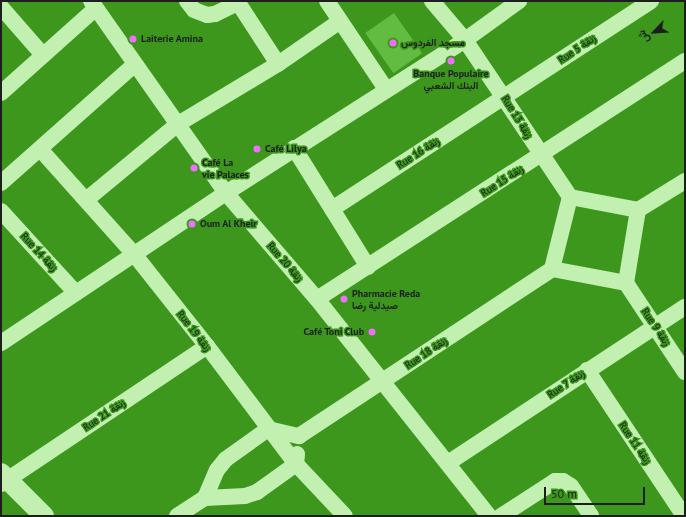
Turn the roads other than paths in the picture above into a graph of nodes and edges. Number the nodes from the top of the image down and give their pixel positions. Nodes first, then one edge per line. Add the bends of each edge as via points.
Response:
1 (187, 1) edge
2 (327, 1) edge
3 (432, 1) edge
4 (519, 1) edge
5 (650, 1) edge
6 (237, 2) edge
7 (94, 5) edge
8 (1, 7) edge
9 (340, 21) junction
10 (465, 40) junction
11 (43, 55) junction
12 (685, 61) edge
13 (135, 64) junction
14 (278, 64) junction
15 (386, 90) junction
16 (1, 93) edge
17 (505, 97) junction
18 (178, 124) junction
19 (294, 148) junction
20 (40, 149) junction
21 (541, 156) junction
22 (685, 180) edge
23 (1, 183) edge
24 (226, 193) junction
25 (570, 198) junction
26 (86, 200) junction
27 (332, 209) junction
28 (638, 210) junction
29 (1, 211) edge
30 (134, 254) junction
31 (368, 267) junction
32 (552, 269) junction
33 (626, 283) junction
34 (76, 293) junction
35 (317, 299) junction
36 (685, 307) edge
37 (656, 326) junction
38 (1, 343) edge
39 (207, 346) junction
40 (587, 370) junction
41 (685, 372) edge
42 (383, 382) junction
43 (268, 429) junction
44 (299, 436) junction
45 (448, 463) junction
46 (296, 464) junction
47 (3, 479) edge
48 (205, 498) junction
49 (44, 516) edge
50 (177, 516) edge
51 (345, 516) edge
52 (489, 516) edge
53 (501, 516) edge
54 (591, 516) edge
55 (684, 516) edge

1 - 6 street via 194,10 207,15 215,14
2 - 9 street
3 - 10 street, Rue 13 زنقة
4 - 10 street
5 - 17 street, Rue 5 زنقة
6 - 14 street
7 - 11 street
7 - 13 street, Rue 20 زنقة
8 - 11 street
9 - 14 street
9 - 15 street
10 - 15 street
10 - 17 street, Rue 13 زنقة
11 - 16 street
12 - 21 street, Rue 15 زنقة
13 - 18 street, Rue 20 زنقة
13 - 20 street
14 - 18 street
15 - 19 street
17 - 21 street, Rue 13 زنقة
17 - 27 street, Rue 16 زنقة
18 - 24 street, Rue 20 زنقة
18 - 26 street
19 - 24 street
19 - 27 street
20 - 23 street
20 - 26 street, Rue 19 زنقة
21 - 25 street, Rue 13 زنقة
21 - 31 street, Rue 15 زنقة
22 - 28 street
24 - 30 street
24 - 35 street, Rue 20 زنقة
25 - 28 street
25 - 32 street
26 - 30 street, Rue 19 زنقة
27 - 31 street
28 - 33 street
29 - 34 street, Rue 14 زنقة
30 - 34 street
30 - 39 street, Rue 19 زنقة
31 - 35 street, Rue 15 زنقة
32 - 33 street
32 - 42 street, Rue 18 زنقة
33 - 37 street, Rue 9 زنقة
34 - 38 street
35 - 42 street, Rue 20 زنقة
36 - 37 street, Rue 7 زنقة
37 - 40 street, Rue 7 زنقة
37 - 41 street, Rue 9 زنقة
39 - 43 street, Rue 19 زنقة
39 - 47 street, Rue 21 زنقة
40 - 45 street, Rue 7 زنقة
40 - 55 street, Rue 11 زنقة
42 - 44 street, Rue 18 زنقة
42 - 45 street, Rue 20 زنقة
43 - 44 street
43 - 46 street, Rue 19 زنقة
43 - 48 street via 226,459 217,470
44 - 46 street
45 - 52 street, Rue 20 زنقة
46 - 48 street via 256,492 245,496
46 - 51 street, Rue 19 زنقة
47 - 49 street
48 - 50 street
53 - 54 street via 555,481 563,481 571,486

